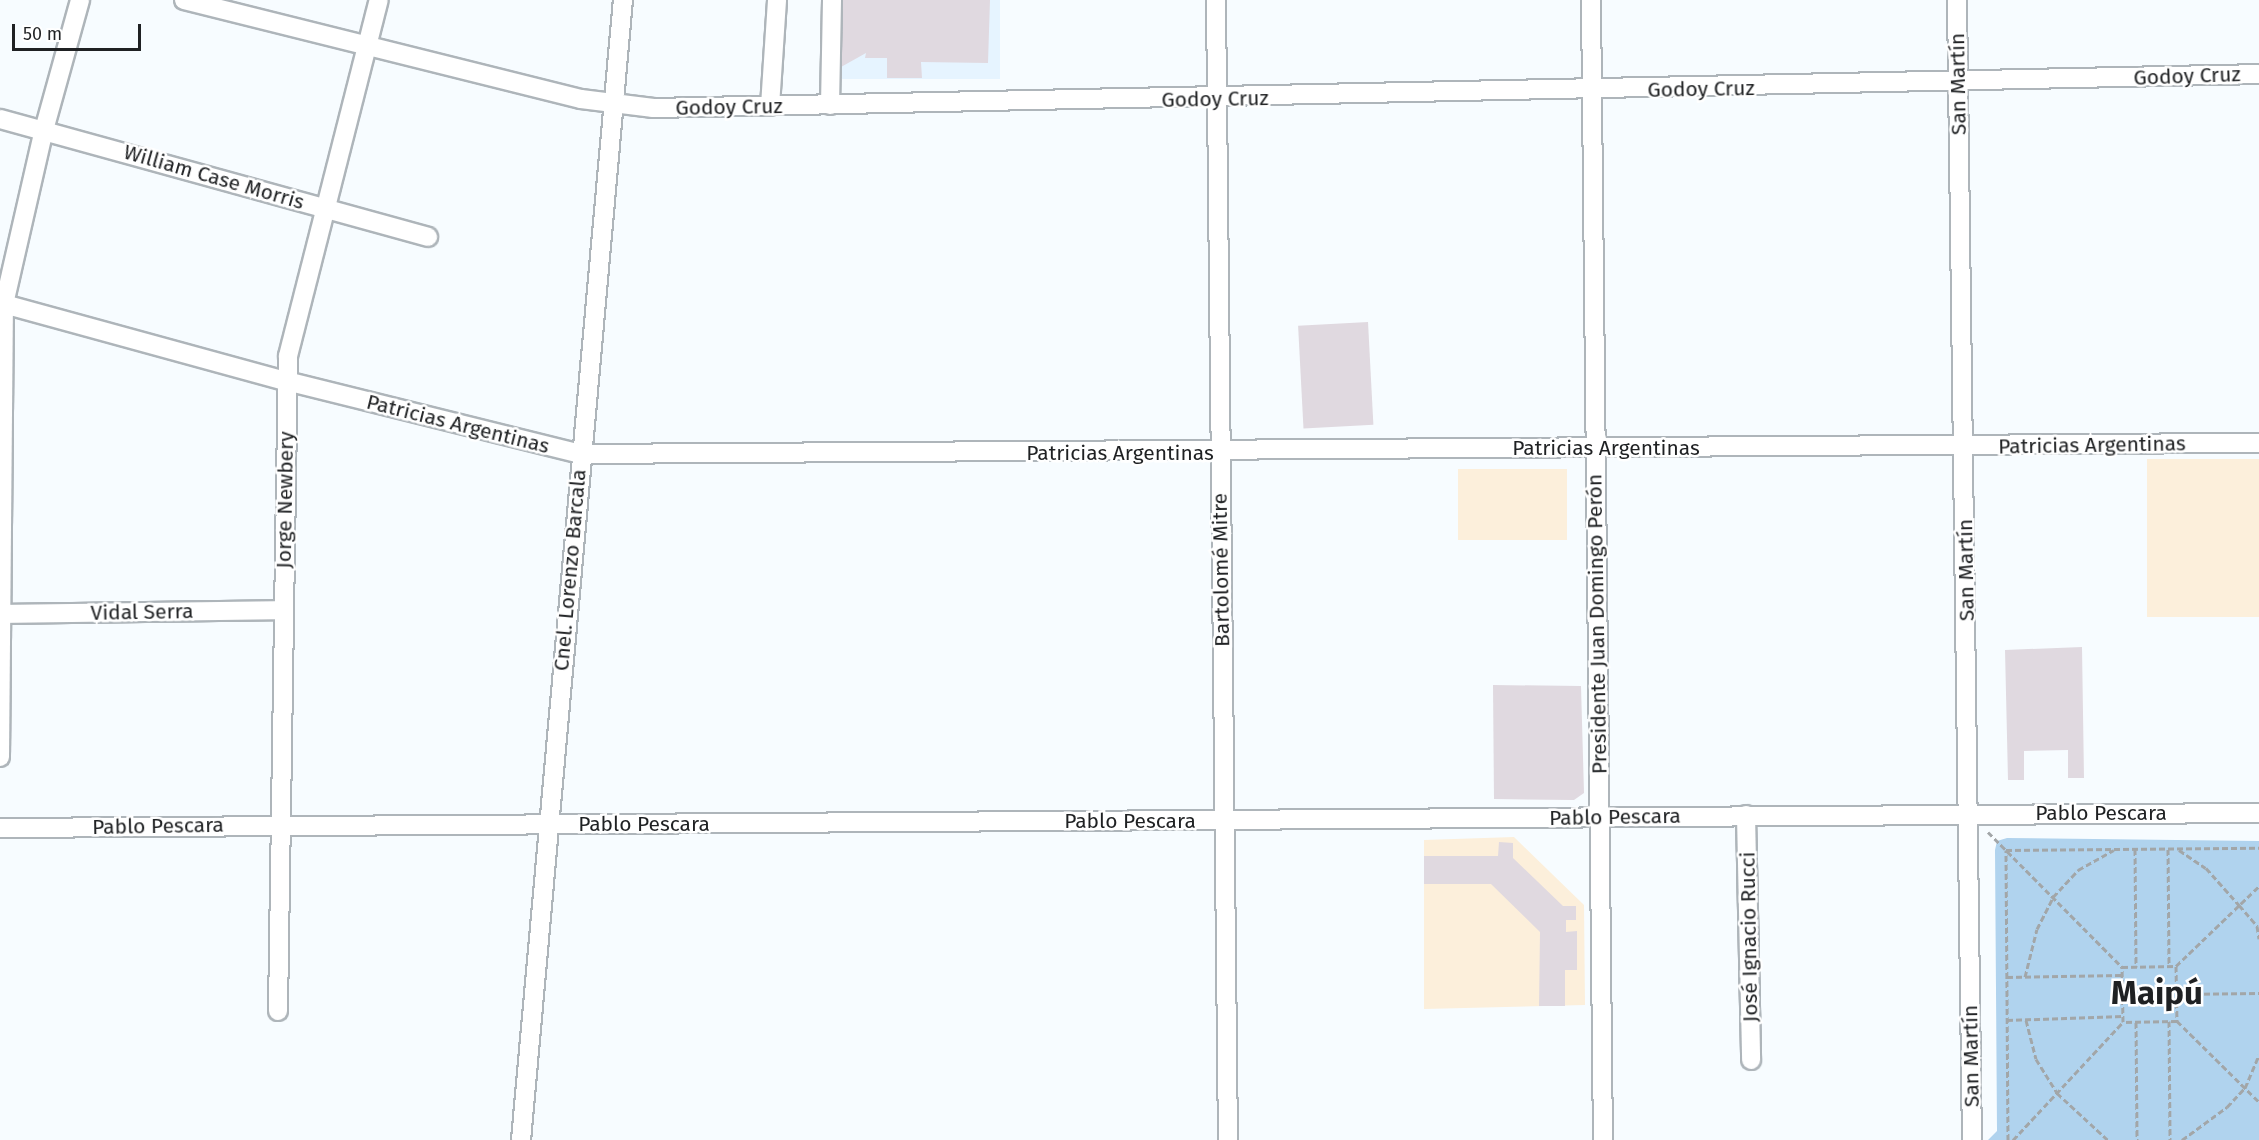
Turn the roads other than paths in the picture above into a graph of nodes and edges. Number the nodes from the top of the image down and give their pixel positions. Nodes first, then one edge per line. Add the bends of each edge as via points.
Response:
1 (80, 0) edge
2 (184, 0) edge
3 (379, 0) edge
4 (623, 0) edge
5 (777, 0) edge
6 (832, 0) edge
7 (1216, 0) edge
8 (1591, 0) edge
9 (1957, 0) edge
10 (366, 48) junction
11 (2259, 74) edge
12 (1958, 83) junction
13 (1591, 91) junction
14 (1217, 99) junction
15 (613, 105) junction
16 (830, 105) junction
17 (770, 106) junction
18 (0, 119) edge
19 (44, 130) junction
20 (324, 208) junction
21 (428, 237) dead end
22 (2, 304) edge
23 (286, 381) junction
24 (2259, 443) edge
25 (1964, 446) junction
26 (1595, 448) junction
27 (1220, 452) junction
28 (580, 454) junction
29 (284, 610) junction
30 (1, 614) edge
31 (0, 757) edge
32 (1968, 812) junction
33 (2259, 813) edge
34 (1746, 815) junction
35 (1599, 818) junction
36 (1224, 820) junction
37 (282, 825) junction
38 (547, 825) junction
39 (0, 828) edge
40 (278, 1011) dead end
41 (1751, 1060) dead end
42 (521, 1140) edge
43 (1228, 1140) edge
44 (1603, 1140) edge
45 (1972, 1140) edge

1 - 19 street
2 - 10 street, Godoy Cruz
3 - 10 street, Jorge Newbery
4 - 15 street, Cnel. Lorenzo Barcala
5 - 17 street
6 - 16 street
7 - 14 street, Bartolomé Mitre
8 - 13 street, Presidente Juan Domingo Perón
9 - 12 street, San Martín
10 - 15 street, Godoy Cruz
10 - 20 street, Jorge Newbery
11 - 12 street, Godoy Cruz
12 - 13 street, Godoy Cruz
12 - 25 street, San Martín
13 - 14 street, Godoy Cruz
13 - 26 street, Presidente Juan Domingo Perón
14 - 16 street, Godoy Cruz
14 - 27 street, Bartolomé Mitre
15 - 17 street, Godoy Cruz
15 - 28 street, Cnel. Lorenzo Barcala
16 - 17 street, Godoy Cruz
18 - 19 street, William Case Morris
19 - 20 street, William Case Morris
19 - 22 street
20 - 21 street, William Case Morris
20 - 23 street, Jorge Newbery via 288,356
22 - 23 street, Patricias Argentinas
22 - 30 street
23 - 28 street, Patricias Argentinas
23 - 29 street, Jorge Newbery
24 - 25 street, Patricias Argentinas
25 - 26 street, Patricias Argentinas
25 - 32 street, San Martín
26 - 27 street, Patricias Argentinas
26 - 35 street, Presidente Juan Domingo Perón
27 - 28 street, Patricias Argentinas
27 - 36 street, Bartolomé Mitre
28 - 38 street, Cnel. Lorenzo Barcala
29 - 30 street, Vidal Serra
29 - 37 street, Jorge Newbery
30 - 31 street
32 - 33 street, Pablo Pescara
32 - 34 street, Pablo Pescara
32 - 45 street, San Martín
34 - 35 street, Pablo Pescara
34 - 41 street, José Ignacio Rucci
35 - 36 street, Pablo Pescara
35 - 44 street, Presidente Juan Domingo Perón
36 - 38 street, Pablo Pescara
36 - 43 street, Bartolomé Mitre
37 - 38 street, Pablo Pescara
37 - 39 street, Pablo Pescara
37 - 40 street, Jorge Newbery
38 - 42 street, Cnel. Lorenzo Barcala

